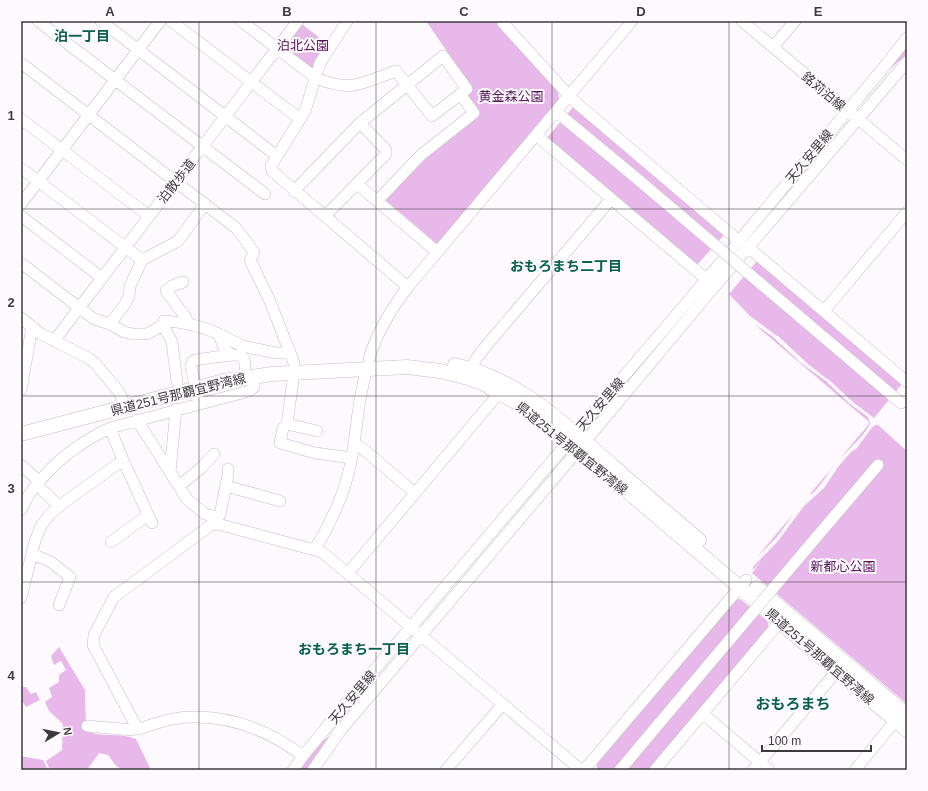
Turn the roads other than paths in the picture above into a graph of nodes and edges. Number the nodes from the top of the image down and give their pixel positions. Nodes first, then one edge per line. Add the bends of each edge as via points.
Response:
1 (38, 21) edge
2 (101, 21) edge
3 (160, 21) edge
4 (171, 21) edge
5 (241, 21) edge
6 (298, 21) edge
7 (347, 21) edge
8 (506, 21) edge
9 (632, 21) edge
10 (742, 21) edge
11 (795, 21) edge
12 (907, 38) edge
13 (773, 47) junction
14 (277, 49) junction
15 (138, 50) junction
16 (907, 62) edge
17 (21, 63) edge
18 (316, 78) junction
19 (116, 80) junction
20 (251, 83) junction
21 (407, 84) junction
22 (460, 94) junction
23 (569, 96) junction
24 (847, 110) junction
25 (559, 114) dead end
26 (89, 116) junction
27 (225, 116) junction
28 (300, 119) junction
29 (858, 119) junction
30 (21, 120) edge
31 (360, 123) junction
32 (536, 135) junction
33 (202, 147) junction
34 (62, 151) junction
35 (277, 156) junction
36 (907, 160) edge
37 (21, 168) edge
38 (38, 181) junction
39 (176, 182) junction
40 (357, 184) junction
41 (294, 191) junction
42 (265, 194) dead end
43 (612, 199) junction
44 (377, 201) junction
45 (21, 204) edge
46 (205, 204) junction
47 (907, 212) edge
48 (21, 216) edge
49 (149, 216) junction
50 (325, 216) junction
51 (743, 244) junction
52 (126, 248) junction
53 (437, 252) junction
54 (142, 260) junction
55 (21, 263) edge
56 (102, 278) junction
57 (706, 279) junction
58 (183, 282) dead end
59 (408, 287) junction
60 (79, 308) junction
61 (824, 311) junction
62 (24, 322) edge
63 (110, 324) junction
64 (189, 324) junction
65 (163, 325) junction
66 (219, 334) junction
67 (54, 341) junction
68 (289, 349) junction
69 (231, 355) junction
70 (368, 364) junction
71 (294, 368) junction
72 (471, 369) junction
73 (250, 372) junction
74 (177, 382) junction
75 (907, 382) edge
76 (21, 390) edge
77 (500, 392) junction
78 (122, 398) junction
79 (199, 400) junction
80 (901, 403) dead end
81 (176, 409) junction
82 (136, 420) junction
83 (21, 424) edge
84 (287, 424) junction
85 (110, 428) junction
86 (317, 431) dead end
87 (21, 434) edge
88 (576, 442) junction
89 (354, 444) junction
90 (214, 454) dead end
91 (351, 458) junction
92 (123, 460) junction
93 (21, 465) edge
94 (878, 465) dead end
95 (228, 469) dead end
96 (170, 472) junction
97 (38, 483) junction
98 (179, 486) junction
99 (226, 486) junction
100 (415, 493) junction
101 (280, 501) dead end
102 (59, 506) junction
103 (21, 510) edge
104 (111, 542) dead end
105 (315, 549) junction
106 (32, 554) junction
107 (348, 573) junction
108 (743, 583) junction
109 (21, 598) edge
110 (59, 606) dead end
111 (784, 617) junction
112 (411, 626) junction
113 (422, 635) junction
114 (837, 671) junction
115 (503, 704) junction
116 (902, 716) edge
117 (708, 718) dead end
118 (87, 726) dead end
119 (137, 728) junction
120 (907, 730) edge
121 (303, 756) junction
122 (757, 766) edge
123 (316, 769) edge
124 (293, 770) edge
125 (446, 770) edge
126 (582, 770) edge
127 (620, 770) edge
128 (655, 770) edge
129 (769, 770) edge
130 (855, 770) edge

1 - 19 street
2 - 15 street
3 - 15 street
4 - 20 street
5 - 14 street
6 - 14 street, 泊散歩道
7 - 18 street via 320,63
8 - 23 street via 503,23
9 - 23 street
10 - 13 street, 銘苅泊線
11 - 13 street
12 - 24 street, 天久安里線
13 - 24 street, 銘苅泊線
14 - 18 street
14 - 20 street, 泊散歩道
15 - 19 street
15 - 27 street
16 - 29 street, 天久安里線
17 - 26 street
18 - 21 street via 347,87 363,84 396,71
18 - 28 street
19 - 26 street
19 - 33 street
20 - 27 street, 泊散歩道
20 - 28 street
21 - 22 street via 432,116
21 - 22 street via 443,56 467,89
21 - 31 street
22 - 44 street via 474,113 421,155
23 - 32 street
23 - 51 street
24 - 29 street, 銘苅泊線
24 - 51 street, 天久安里線
25 - 80 street, bridge
26 - 34 street
26 - 39 street
27 - 33 street, 泊散歩道
27 - 35 street
28 - 35 street
29 - 36 street, 銘苅泊線
29 - 51 street, 天久安里線
30 - 34 street
31 - 40 street via 386,150 386,154
31 - 41 street
32 - 43 street
32 - 53 street
33 - 39 street, 泊散歩道
33 - 42 street
34 - 38 street
34 - 49 street
35 - 41 street via 271,166 272,171
37 - 38 street
38 - 45 street
38 - 52 street
39 - 46 street
39 - 49 street, 泊散歩道
40 - 44 street
40 - 50 street
41 - 50 street
43 - 57 street
43 - 72 street via 486,346
44 - 53 street
46 - 54 street via 178,241
46 - 68 street via 236,228 254,252 250,260
47 - 61 street
48 - 56 street
49 - 52 street, 泊散歩道
50 - 59 street
51 - 57 street, 天久安里線
51 - 61 street
51 - 88 street, 天久安里線
52 - 54 street
52 - 56 street, 泊散歩道
53 - 59 street
54 - 63 street via 130,286 129,296
55 - 60 street
56 - 60 street, 泊散歩道
57 - 88 street, 天久安里線
58 - 64 street via 166,291
59 - 70 street via 395,304 373,345
60 - 63 street via 94,319
60 - 67 street, 泊散歩道
61 - 75 street
62 - 67 street
62 - 76 street
63 - 65 street via 133,334 147,334
64 - 65 street via 164,321
64 - 66 street
65 - 74 street via 172,342
66 - 68 street via 242,346 276,353 287,353
66 - 69 street via 224,348
67 - 78 street via 95,363
68 - 71 street
69 - 73 street via 240,355
69 - 79 street, bridge via 192,362 191,368
70 - 71 main road, 県道251号那覇宜野湾線
70 - 72 main road, 県道251号那覇宜野湾線 via 407,358
70 - 77 main road, 県道251号那覇宜野湾線 via 440,371 468,378
70 - 89 street
71 - 73 main road, 県道251号那覇宜野湾線
71 - 84 street
72 - 88 main road, 県道251号那覇宜野湾線 via 507,384 528,398
73 - 74 main road, 県道251号那覇宜野湾線 via 213,374
73 - 79 street via 254,383 251,390
73 - 87 main road, 県道251号那覇宜野湾線
74 - 78 main road, 県道251号那覇宜野湾線
77 - 88 main road, 県道251号那覇宜野湾線
77 - 100 street
78 - 83 main road, 県道251号那覇宜野湾線
79 - 81 street
81 - 82 street
81 - 96 street
82 - 85 street
82 - 96 street
84 - 86 street
84 - 91 street via 283,428 280,442 315,453
85 - 92 street
85 - 97 street via 75,448
88 - 108 main road, 県道251号那覇宜野湾線
88 - 112 street, 天久安里線
88 - 113 street, 天久安里線
89 - 91 street
89 - 100 street
90 - 98 street
91 - 105 street via 341,499
92 - 102 street
92 - 104 street via 150,519
93 - 97 street
94 - 127 street, bridge
95 - 99 street
96 - 98 street
97 - 102 street
97 - 103 street
98 - 99 street via 187,499 205,514 216,517 222,511
99 - 101 street
100 - 107 street
102 - 106 street via 41,526
105 - 107 street
105 - 119 street via 218,524 211,525 114,597 94,635 93,644
106 - 109 street
106 - 110 street via 51,562 70,577
107 - 112 street
108 - 111 main road, 県道251号那覇宜野湾線
108 - 126 street
111 - 114 main road, 県道251号那覇宜野湾線
111 - 116 main road, 県道251号那覇宜野湾線
111 - 128 street
112 - 113 street
112 - 121 street, 天久安里線
113 - 115 street
113 - 123 street, 天久安里線 via 340,731
114 - 116 main road, 県道251号那覇宜野湾線
114 - 122 street
115 - 125 street
115 - 126 street
116 - 120 main road, 県道251号那覇宜野湾線
116 - 130 street
117 - 122 street
118 - 119 street via 132,730
119 - 121 street via 183,718 221,719 255,728
121 - 124 street, 天久安里線
122 - 129 street

